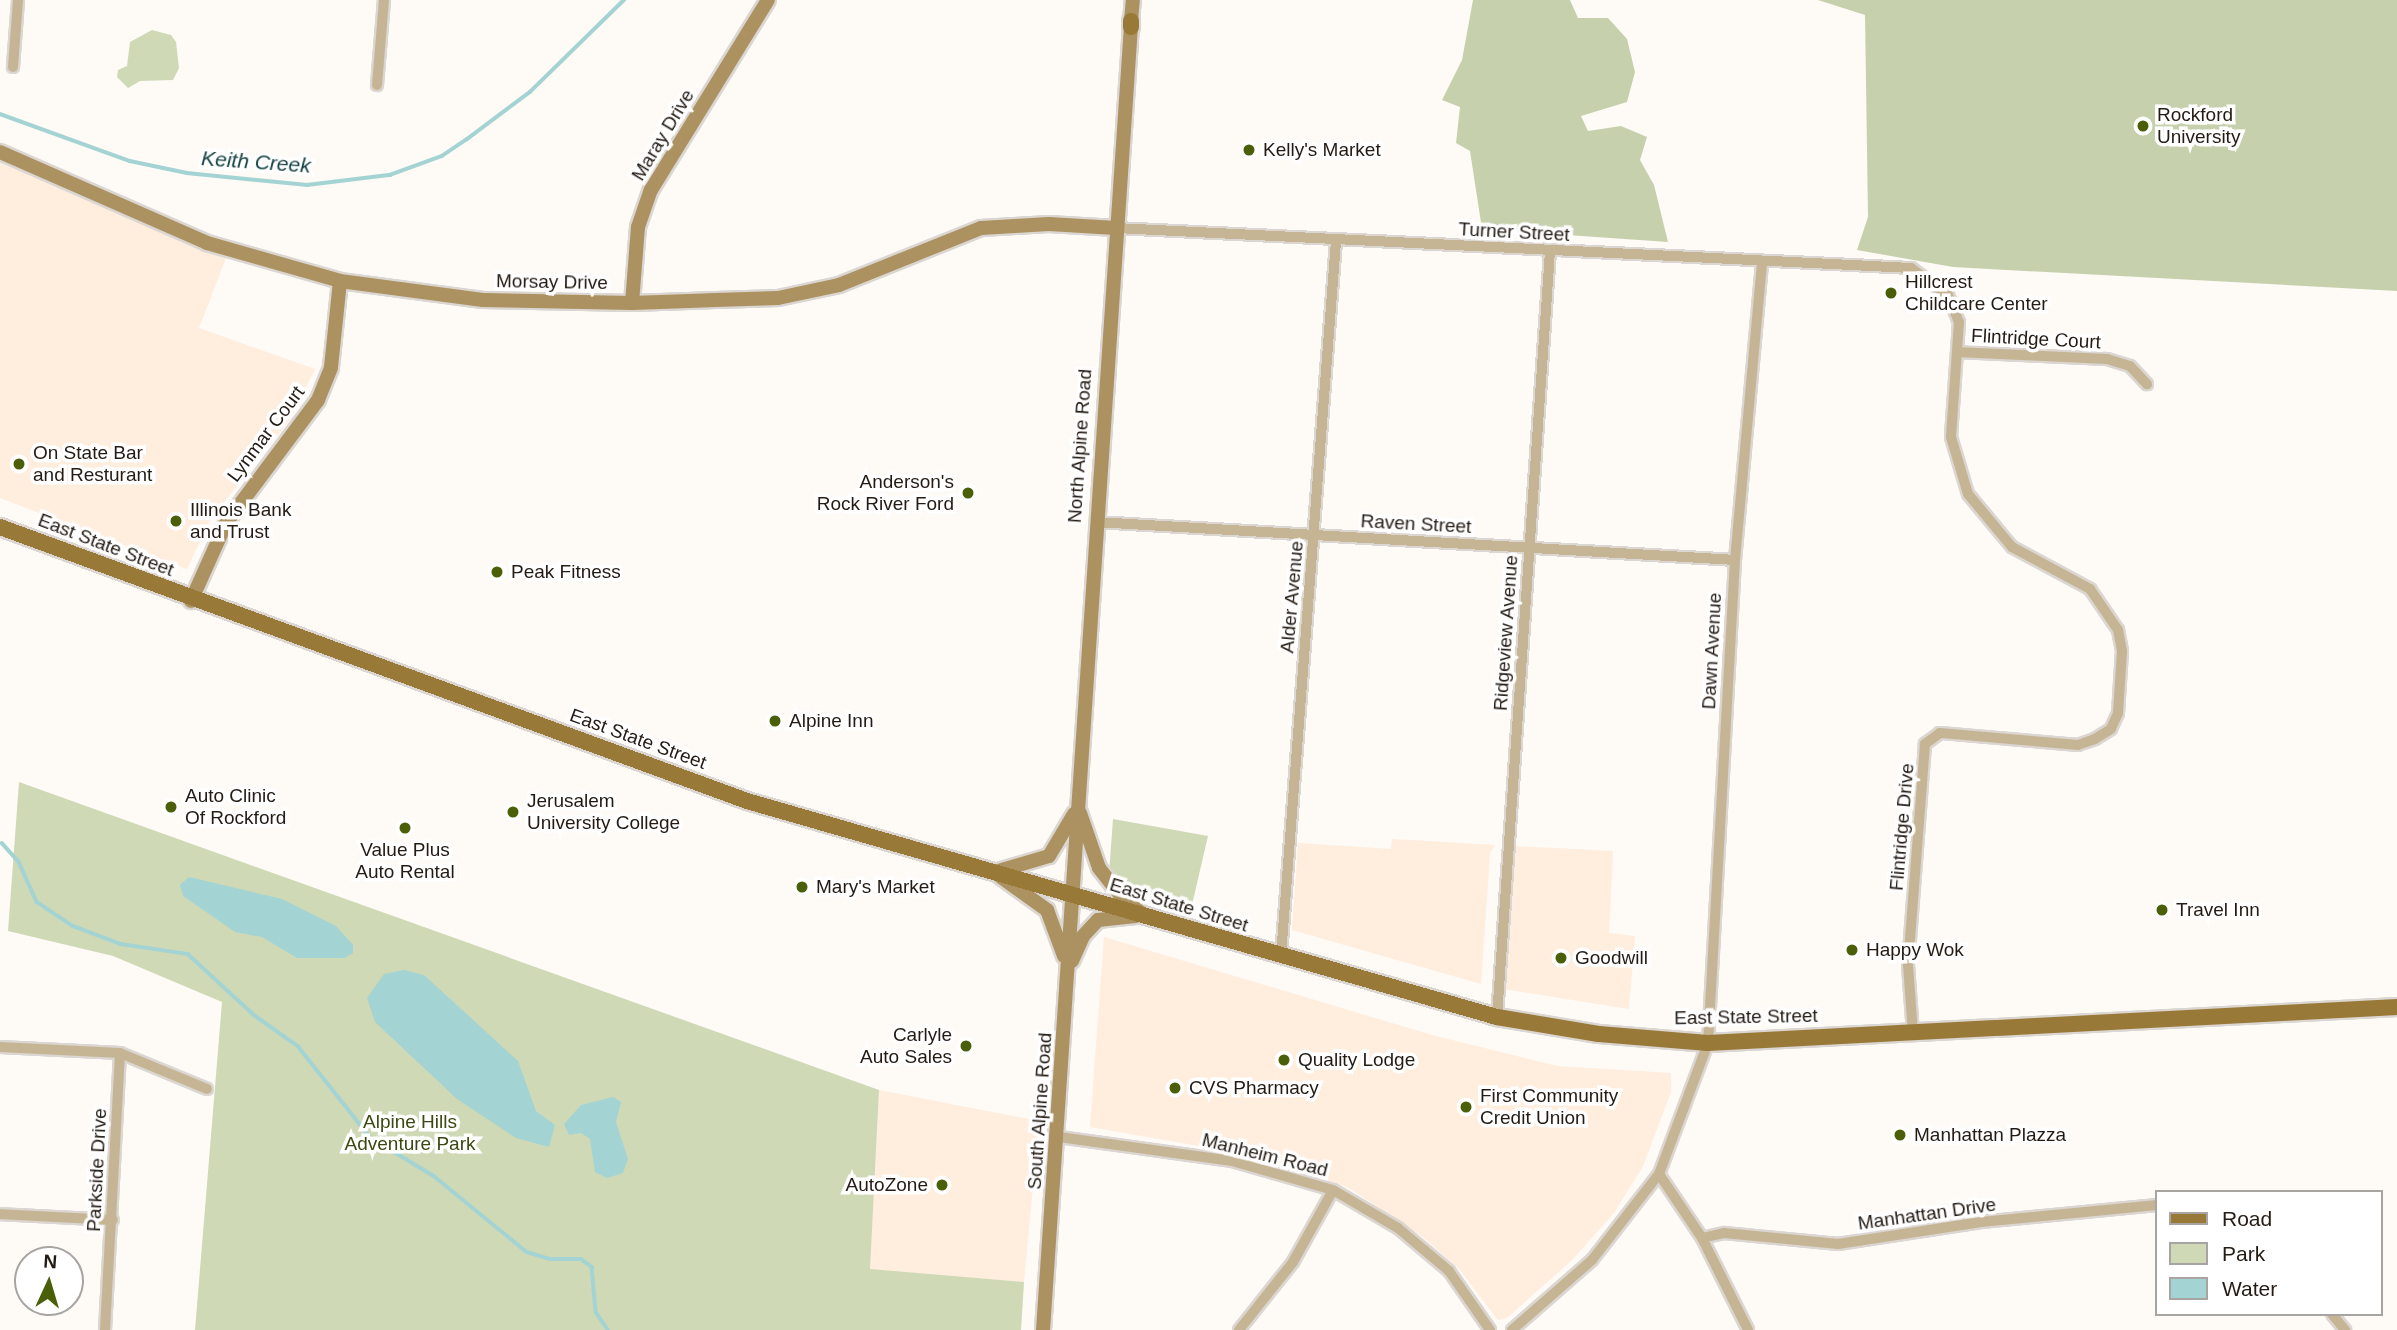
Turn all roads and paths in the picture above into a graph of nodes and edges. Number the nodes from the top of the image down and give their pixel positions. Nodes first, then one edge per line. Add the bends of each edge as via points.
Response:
1 (18, 0) edge
2 (384, 0) edge
3 (768, 0) edge
4 (1133, 0) edge
5 (12, 67) dead end
6 (377, 85) dead end
7 (0, 152) edge
8 (1116, 228) junction
9 (1336, 241) junction
10 (1550, 251) junction
11 (1762, 261) junction
12 (1911, 268) joint
13 (340, 281) junction
14 (632, 303) junction
15 (1957, 352) junction
16 (2147, 384) dead end
17 (1096, 522) junction
18 (0, 527) edge
19 (1314, 536) junction
20 (1530, 547) junction
21 (1735, 559) junction
22 (191, 600) junction
23 (1077, 806) junction
24 (994, 872) junction
25 (1072, 895) junction
26 (1147, 917) junction
27 (1281, 956) junction
28 (1068, 972) junction
29 (2397, 1007) edge
30 (1497, 1017) junction
31 (1913, 1033) junction
32 (1707, 1043) junction
33 (0, 1046) edge
34 (120, 1052) junction
35 (207, 1089) dead end
36 (1059, 1137) junction
37 (1659, 1174) junction
38 (1333, 1190) junction
39 (2156, 1205) edge
40 (4, 1214) edge
41 (113, 1220) junction
42 (0, 1226) edge
43 (1702, 1238) junction
44 (2334, 1316) edge
45 (104, 1330) edge
46 (1043, 1330) edge
47 (1239, 1330) edge
48 (1490, 1330) edge
49 (1511, 1330) edge
50 (1748, 1330) edge
51 (2345, 1330) edge

1 - 5 street
2 - 6 street
3 - 14 street, Maray Drive via 651,190 638,227
4 - 8 street, North Alpine Road
7 - 13 street, Morsay Drive via 207,243
8 - 9 street, Turner Street
8 - 14 street, Morsay Drive via 1049,224 981,228 839,285 778,298
8 - 17 street, North Alpine Road
9 - 10 street, Turner Street
9 - 19 street, Alder Avenue
10 - 11 street, Turner Street
10 - 20 street, Ridgeview Avenue
11 - 12 street, Turner Street
11 - 21 street, Dawn Avenue
12 - 15 street, Flintridge Drive via 1948,295 1959,322
13 - 14 street, Morsay Drive via 482,300
13 - 22 street, Lynmar Court via 331,367 318,400 226,523
15 - 16 street, Flintridge Court via 2107,359 2130,366
15 - 31 street, Flintridge Drive via 1951,437 1968,494 2012,547 2090,589 2118,630 2122,652 2118,713 2111,729 2078,745 1940,733 1926,744 1908,965
17 - 19 street, Raven Street
17 - 23 street, North Alpine Road
18 - 22 main road, East State Street
19 - 20 street, Raven Street
19 - 27 street, Alder Avenue
20 - 21 street, Raven Street
20 - 30 street, Ridgeview Avenue
21 - 32 street, Dawn Avenue
22 - 24 main road, East State Street via 747,801
23 - 24 street via 1049,856
23 - 25 street, North Alpine Road
23 - 26 street via 1099,867 1125,901
24 - 25 main road, East State Street
24 - 28 street via 1046,911 1057,930
25 - 26 main road, East State Street
25 - 28 street, South Alpine Road
26 - 27 main road, East State Street
26 - 28 street via 1098,920 1083,936
27 - 30 main road, East State Street
28 - 36 street, South Alpine Road
29 - 31 main road, East State Street
30 - 32 main road, East State Street via 1599,1034
31 - 32 main road, East State Street
32 - 37 street, Dawn Avenue
33 - 34 street
34 - 35 street
34 - 41 street, Parkside Drive
36 - 38 street, Manheim Road via 1232,1161
36 - 46 street, South Alpine Road
37 - 43 street
37 - 49 street, Dawn Avenue via 1592,1260
38 - 47 street via 1293,1262
38 - 48 street, Manheim Road via 1398,1228 1449,1271
39 - 43 street, Manhattan Drive via 1981,1222 1838,1244 1724,1233
40 - 41 street
40 - 42 street
41 - 45 street, Parkside Drive
43 - 50 street
44 - 51 street

